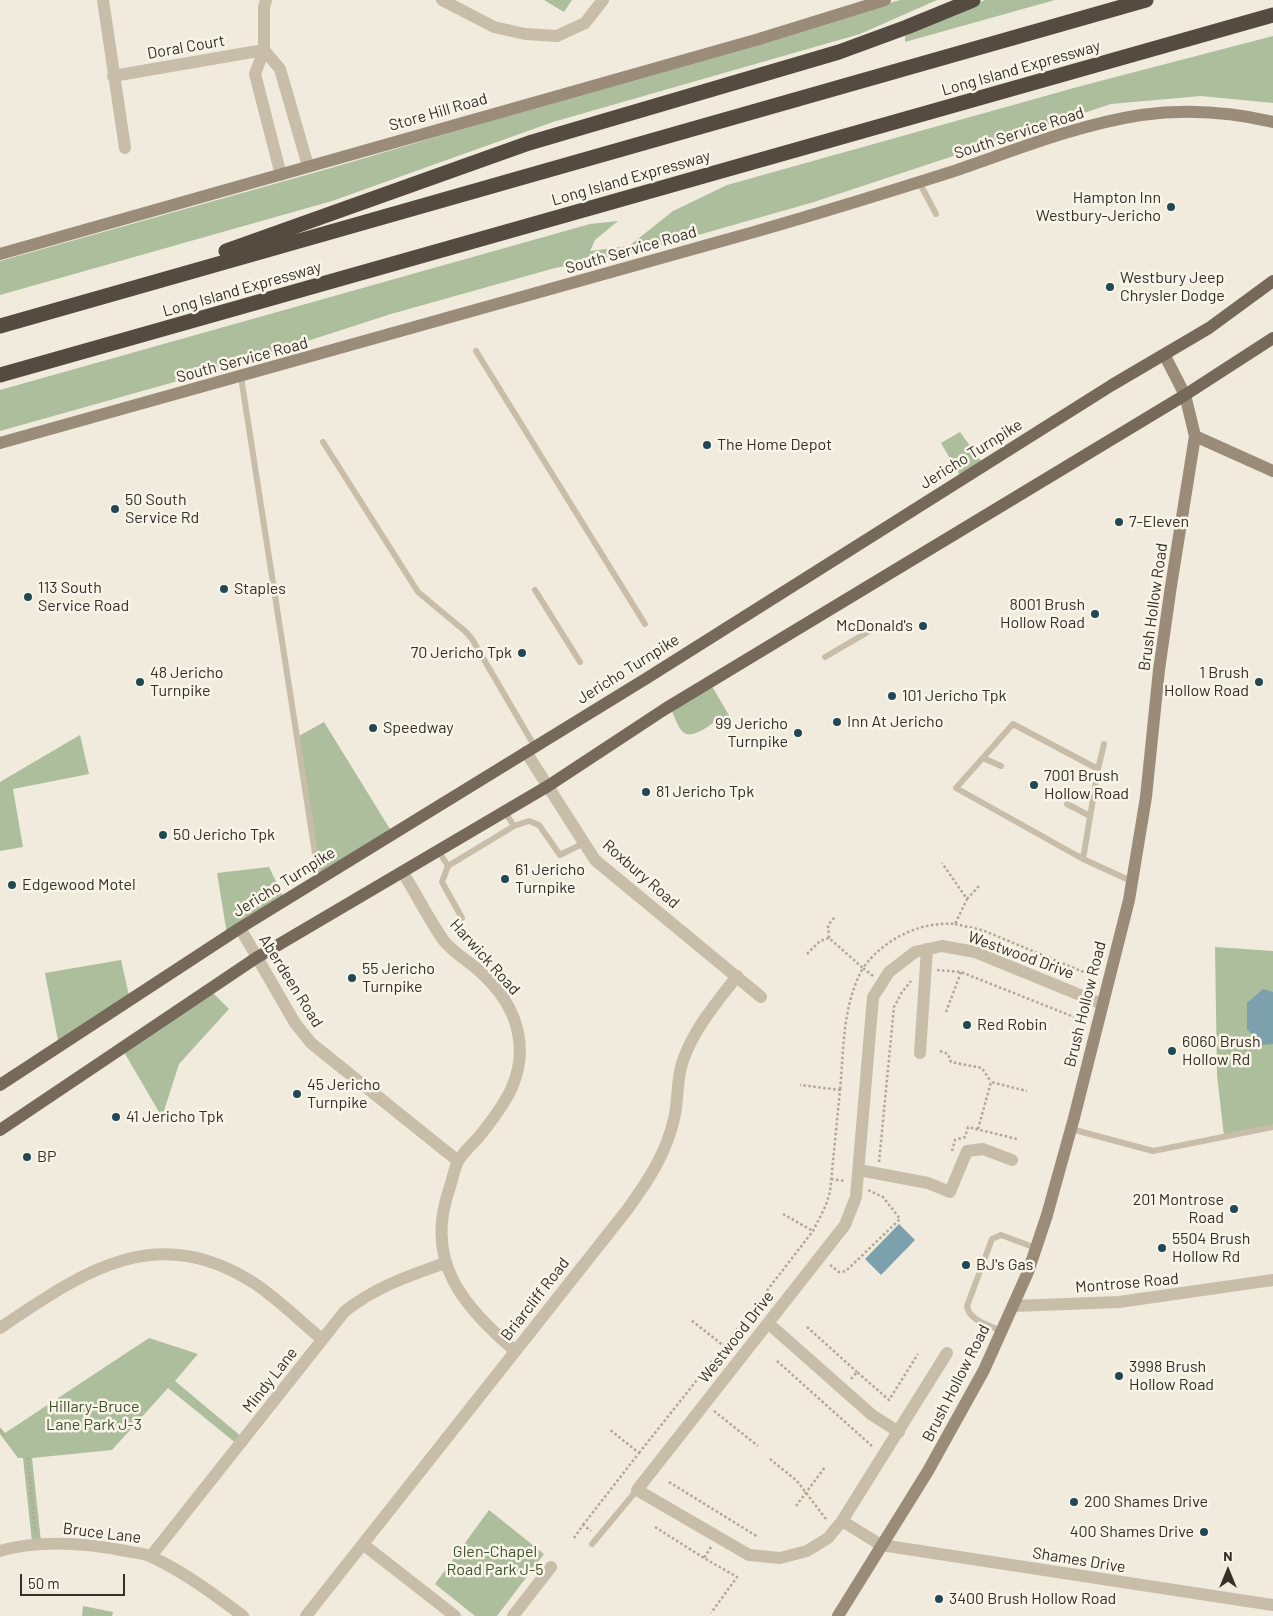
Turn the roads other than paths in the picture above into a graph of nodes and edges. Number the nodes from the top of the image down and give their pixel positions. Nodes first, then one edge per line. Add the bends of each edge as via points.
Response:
1 (103, 0) edge
2 (266, 0) edge
3 (442, 0) edge
4 (604, 0) edge
5 (885, 0) edge
6 (973, 0) edge
7 (1146, 0) edge
8 (865, 4) edge
9 (1273, 15) edge
10 (264, 50) junction
11 (113, 76) junction
12 (1273, 122) edge
13 (125, 148) dead end
14 (308, 166) junction
15 (281, 175) junction
16 (919, 182) junction
17 (936, 214) dead end
18 (0, 254) edge
19 (1273, 281) edge
20 (96, 297) junction
21 (0, 326) edge
22 (1273, 338) edge
23 (476, 351) dead end
24 (1165, 356) junction
25 (0, 375) edge
26 (241, 377) junction
27 (1185, 395) junction
28 (1196, 436) junction
29 (0, 442) edge
30 (323, 442) dead end
31 (1273, 471) edge
32 (535, 590) dead end
33 (645, 624) dead end
34 (873, 629) dead end
35 (825, 657) dead end
36 (580, 662) dead end
37 (1104, 744) dead end
38 (530, 749) junction
39 (983, 758) junction
40 (1001, 766) dead end
41 (1098, 769) junction
42 (548, 786) junction
43 (1067, 804) dead end
44 (505, 812) junction
45 (1090, 816) junction
46 (514, 826) junction
47 (584, 843) junction
48 (439, 852) junction
49 (1083, 859) junction
50 (448, 866) junction
51 (403, 873) junction
52 (320, 879) junction
53 (1131, 881) junction
54 (462, 918) dead end
55 (240, 928) junction
56 (927, 949) junction
57 (256, 958) junction
58 (737, 976) junction
59 (761, 997) dead end
60 (1102, 1004) junction
61 (920, 1053) dead end
62 (0, 1085) edge
63 (1273, 1127) edge
64 (1071, 1129) junction
65 (0, 1130) edge
66 (1012, 1160) dead end
67 (458, 1161) junction
68 (858, 1170) junction
69 (1036, 1248) junction
70 (444, 1263) junction
71 (1273, 1280) edge
72 (1013, 1306) junction
73 (768, 1323) junction
74 (0, 1328) edge
75 (1001, 1330) junction
76 (322, 1339) junction
77 (515, 1351) junction
78 (947, 1353) dead end
79 (899, 1432) junction
80 (637, 1490) junction
81 (840, 1525) junction
82 (592, 1544) dead end
83 (364, 1545) junction
84 (881, 1545) junction
85 (0, 1551) edge
86 (151, 1556) junction
87 (551, 1567) dead end
88 (1273, 1605) edge
89 (242, 1616) edge
90 (306, 1616) edge
91 (455, 1616) edge
92 (513, 1616) edge
93 (838, 1616) edge

1 - 11 street
2 - 10 street
3 - 4 street via 494,27 525,34 557,36 585,23
5 - 8 main road, Store Hill Road
6 - 20 highway via 839,52 529,143
7 - 20 highway, Long Island Expressway
8 - 14 main road, Store Hill Road
9 - 25 highway, Long Island Expressway
10 - 11 street, Doral Court
10 - 14 street via 280,69
10 - 15 street via 255,74
11 - 13 street
12 - 16 main road, South Service Road via 1250,116 1195,112 1142,115 1076,130
14 - 15 main road, Store Hill Road
15 - 18 main road, Store Hill Road
16 - 17 lane
16 - 26 main road, South Service Road via 756,232
19 - 24 main road, Jericho Turnpike
20 - 21 highway, Long Island Expressway
22 - 27 main road
23 - 33 lane
24 - 27 main road, Brush Hollow Road
24 - 38 main road, Jericho Turnpike via 1112,384
26 - 29 main road, South Service Road
26 - 52 lane
27 - 28 main road, Brush Hollow Road
27 - 42 main road via 665,709
28 - 31 main road
28 - 53 main road, Brush Hollow Road via 1159,670 1146,797
30 - 38 lane via 418,592 472,639
32 - 36 lane
34 - 35 lane
37 - 41 lane
38 - 42 street, Roxbury Road
38 - 52 main road, Jericho Turnpike
39 - 40 lane
39 - 41 lane via 1013,724
39 - 49 lane via 956,788
41 - 45 lane
42 - 44 main road
42 - 47 street, Roxbury Road
43 - 45 lane
44 - 46 lane
44 - 48 main road
45 - 49 lane
46 - 47 lane via 529,821 539,825 560,855
46 - 50 lane
47 - 58 street, Roxbury Road via 595,860
48 - 50 lane
48 - 51 main road
49 - 53 lane
50 - 54 lane via 442,882
51 - 57 main road
51 - 67 street, Harwick Road via 445,942 501,995 518,1034 518,1076 510,1094
52 - 55 main road, Jericho Turnpike
53 - 60 main road, Brush Hollow Road via 1125,918
55 - 57 street, Aberdeen Road
55 - 62 main road, Jericho Turnpike
56 - 60 street, Westwood Drive via 942,946 975,952
56 - 61 street
56 - 68 street, Westwood Drive via 915,952 889,972 874,997
57 - 65 main road
57 - 67 street, Aberdeen Road via 297,1026 311,1043
58 - 59 street, Roxbury Road
58 - 77 street, Briarcliff Road via 700,1025 684,1057 674,1118 656,1170
60 - 64 main road, Brush Hollow Road
63 - 64 lane via 1153,1151
64 - 69 main road, Brush Hollow Road
66 - 68 street via 983,1149 967,1152 950,1192 928,1183
67 - 70 street, Harwick Road via 443,1207
68 - 73 street, Westwood Drive via 856,1197 845,1225
69 - 72 main road, Brush Hollow Road
69 - 75 lane via 1001,1235 992,1239 967,1306 972,1317
70 - 76 street, Mindy Lane via 368,1293 345,1311
70 - 77 street, Harwick Road via 465,1302
71 - 72 street, Montrose Road via 1119,1302
72 - 75 main road, Brush Hollow Road
73 - 79 street via 872,1415
73 - 80 street, Westwood Drive
74 - 76 street via 81,1275 128,1258 154,1255 190,1257 241,1275
75 - 84 main road, Brush Hollow Road via 962,1413
76 - 86 street, Mindy Lane
77 - 83 street, Briarcliff Road
78 - 79 street
79 - 81 street
80 - 81 street via 749,1555 780,1558 807,1551 828,1538
80 - 82 lane
81 - 84 street
83 - 90 street, Briarcliff Road
83 - 91 street
84 - 88 street, Shames Drive
84 - 93 main road, Brush Hollow Road
85 - 86 street, Bruce Lane via 15,1546 98,1546
86 - 89 street, Bruce Lane via 214,1594
87 - 92 street

